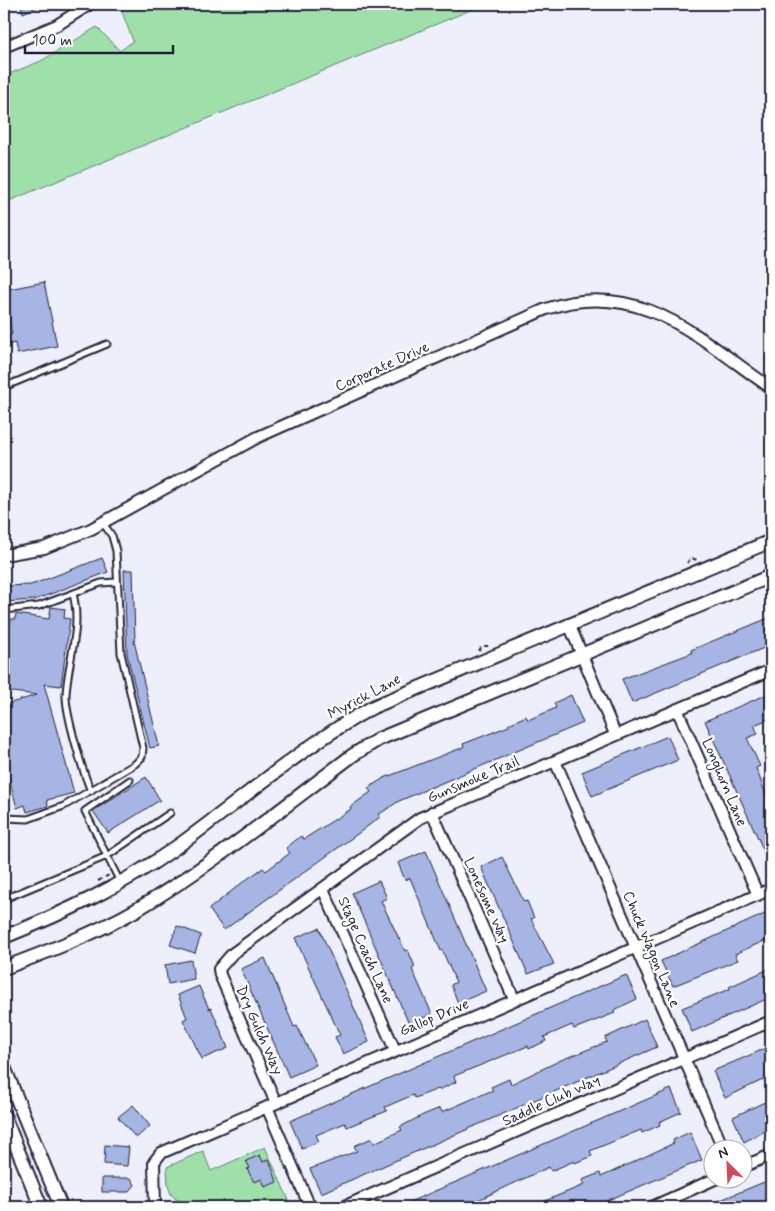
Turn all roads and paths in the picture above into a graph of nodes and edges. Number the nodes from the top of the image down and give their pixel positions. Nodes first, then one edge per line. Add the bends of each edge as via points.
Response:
1 (87, 4) edge
2 (4, 47) edge
3 (107, 344) dead end
4 (4, 387) edge
5 (771, 388) edge
6 (103, 523) junction
7 (771, 541) edge
8 (4, 555) edge
9 (771, 576) edge
10 (116, 582) junction
11 (73, 594) junction
12 (4, 610) edge
13 (568, 624) junction
14 (581, 655) junction
15 (771, 670) edge
16 (677, 709) junction
17 (615, 734) junction
18 (555, 760) junction
19 (130, 780) dead end
20 (91, 791) junction
21 (432, 812) junction
22 (170, 813) dead end
23 (4, 818) edge
24 (107, 856) junction
25 (120, 882) junction
26 (323, 889) junction
27 (771, 889) edge
28 (758, 895) junction
29 (4, 899) edge
30 (4, 937) edge
31 (635, 946) junction
32 (4, 968) edge
33 (219, 969) joint
34 (514, 999) junction
35 (771, 1021) edge
36 (395, 1050) junction
37 (684, 1059) junction
38 (4, 1067) edge
39 (271, 1105) junction
40 (4, 1116) edge
41 (720, 1138) edge
42 (771, 1155) edge
43 (752, 1163) edge
44 (702, 1185) edge
45 (41, 1207) edge
46 (61, 1207) edge
47 (155, 1207) edge
48 (310, 1207) edge
49 (344, 1207) edge
50 (652, 1207) edge

1 - 2 street via 57,25
3 - 4 lane
5 - 6 street, Corporate Drive via 660,314 638,305 614,301 568,302 258,437
6 - 8 street, Corporate Drive via 52,545
6 - 10 lane via 112,536 116,551
7 - 13 street, Myrick Lane
9 - 14 street
10 - 11 lane via 102,583
10 - 20 lane via 121,653 143,748 142,757
11 - 12 lane via 39,606
11 - 20 lane via 78,615 65,696
13 - 14 street
13 - 25 street, Myrick Lane via 398,695 352,718 175,848
14 - 17 street
14 - 32 street via 366,746 200,868 136,910 77,940
15 - 16 street, Gunsmoke Trail
16 - 17 street, Gunsmoke Trail
16 - 28 street, Longhorn Lane
17 - 18 street, Gunsmoke Trail
18 - 21 street, Gunsmoke Trail
18 - 31 street, Chuck Wagon Lane
19 - 24 lane via 85,811
20 - 23 lane via 64,806 28,819
21 - 26 street, Gunsmoke Trail via 406,826
21 - 34 street, Lonesome Way
22 - 24 lane
24 - 25 lane
24 - 29 lane
25 - 30 street, Myrick Lane via 76,907
26 - 33 street, Gunsmoke Trail via 232,954
26 - 36 street, Stage Coach Lane
27 - 28 street, Gallop Drive
28 - 31 street, Gallop Drive
31 - 34 street, Gallop Drive
31 - 37 street, Chuck Wagon Lane
33 - 39 street, Dry Gulch Way
34 - 36 street, Gallop Drive
35 - 37 street, Saddle Club Way
36 - 39 street, Gallop Drive
37 - 41 street, Chuck Wagon Lane
37 - 49 street, Saddle Club Way
38 - 46 street
39 - 47 street, Gallop Drive via 161,1153 154,1162
39 - 48 street, Dry Gulch Way
40 - 45 street
42 - 43 street
44 - 50 street

